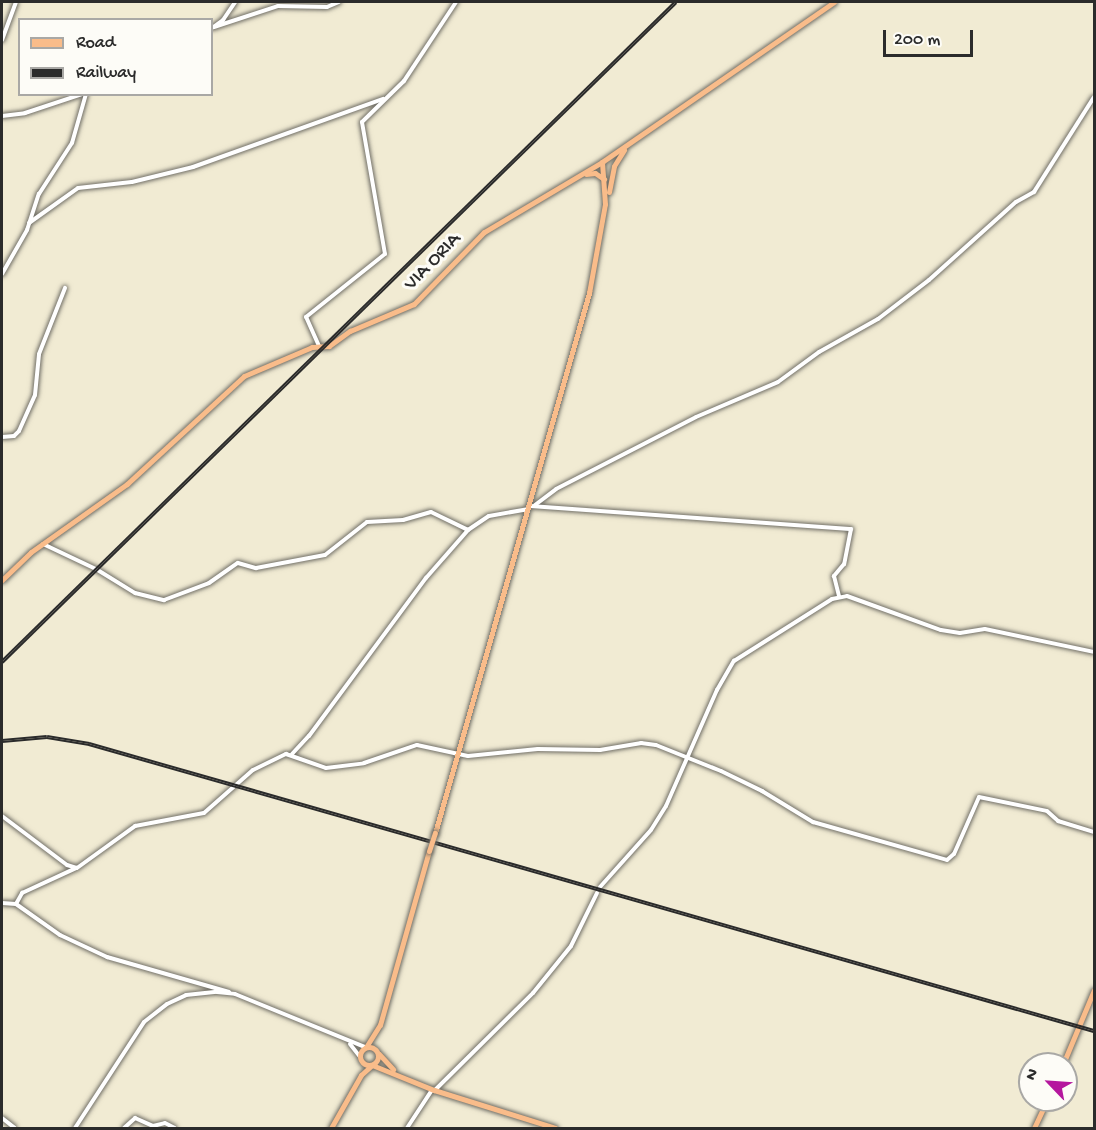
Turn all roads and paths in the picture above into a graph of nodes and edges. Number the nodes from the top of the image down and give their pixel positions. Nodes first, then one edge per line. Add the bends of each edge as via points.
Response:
1 (16, 2) edge
2 (235, 2) edge
3 (339, 2) edge
4 (456, 2) edge
5 (834, 2) edge
6 (213, 28) edge
7 (2, 40) edge
8 (78, 96) edge
9 (84, 96) edge
10 (1095, 97) edge
11 (384, 98) junction
12 (2, 116) edge
13 (628, 145) junction
14 (604, 161) junction
15 (612, 174) junction
16 (579, 176) junction
17 (606, 186) junction
18 (29, 223) junction
19 (601, 232) junction
20 (2, 274) edge
21 (65, 288) dead end
22 (319, 346) junction
23 (2, 437) edge
24 (531, 506) junction
25 (468, 530) junction
26 (43, 544) junction
27 (2, 580) edge
28 (839, 596) junction
29 (1095, 652) edge
30 (458, 751) junction
31 (291, 754) junction
32 (686, 756) junction
33 (2, 816) edge
34 (1095, 832) edge
35 (77, 868) junction
36 (600, 887) dead end
37 (597, 893) dead end
38 (2, 903) edge
39 (16, 904) junction
40 (1095, 990) edge
41 (235, 994) junction
42 (380, 1025) junction
43 (345, 1040) junction
44 (366, 1047) junction
45 (1068, 1052) edge
46 (378, 1053) junction
47 (360, 1058) junction
48 (372, 1065) junction
49 (399, 1074) junction
50 (355, 1087) junction
51 (433, 1090) junction
52 (1041, 1112) edge
53 (2, 1118) edge
54 (15, 1128) edge
55 (75, 1128) edge
56 (124, 1128) edge
57 (175, 1128) edge
58 (332, 1128) edge
59 (407, 1128) edge
60 (555, 1128) edge
61 (1034, 1128) edge

1 - 7 street
2 - 6 street
3 - 6 street via 327,7 278,6
4 - 11 street via 404,81
5 - 13 main road, VIA ORIA
8 - 12 street
9 - 18 street via 72,143 44,185
10 - 24 street via 1034,192 1016,202 878,319 819,352 778,382 696,417 556,489
11 - 18 street via 193,166 132,182 78,188
11 - 22 street via 362,122 385,254 306,317
13 - 14 main road, VIA ORIA
13 - 15 main road
14 - 15 main road
14 - 16 main road, VIA ORIA
14 - 17 main road
15 - 19 main road
16 - 17 main road via 598,174
16 - 22 main road, VIA ORIA via 478,236 414,304 350,331 329,346
17 - 19 main road
18 - 20 street
19 - 24 main road via 589,293
21 - 23 street via 39,354 35,396 19,431 14,436
22 - 26 main road, VIA ORIA via 244,376 127,484
24 - 25 street via 489,516
24 - 28 street via 851,529 844,564 834,576
24 - 30 main road
25 - 26 street via 431,512 403,520 366,522 325,555 256,567 238,562 209,583 164,600 135,593
25 - 31 street via 426,578 309,736
26 - 27 main road, VIA ORIA
28 - 29 street via 941,630 960,633 985,629
28 - 32 street via 734,662
30 - 31 street via 417,745 364,763 326,768
30 - 32 street via 468,756 538,749 600,750 641,743
30 - 42 main road, bridge
31 - 35 street via 256,768 204,813 135,826
32 - 34 street via 762,791 813,822 946,860 954,854 979,797 1047,811 1058,822
32 - 36 street via 656,822
33 - 35 street via 64,863
35 - 39 street via 22,893
37 - 51 street via 571,945 535,991
38 - 39 street
39 - 41 street via 60,935 107,957
40 - 45 main road
41 - 43 street
41 - 55 street via 186,995 158,1010 117,1059
42 - 44 main road
42 - 46 main road
43 - 44 street
43 - 47 street
44 - 46 main road
44 - 47 main road
46 - 48 main road
46 - 49 main road
47 - 48 main road
47 - 50 main road
48 - 49 main road
48 - 50 main road
49 - 51 main road
50 - 58 main road
51 - 59 street
51 - 60 main road
52 - 61 main road
53 - 54 street
56 - 57 street via 135,1118 153,1126 165,1123

